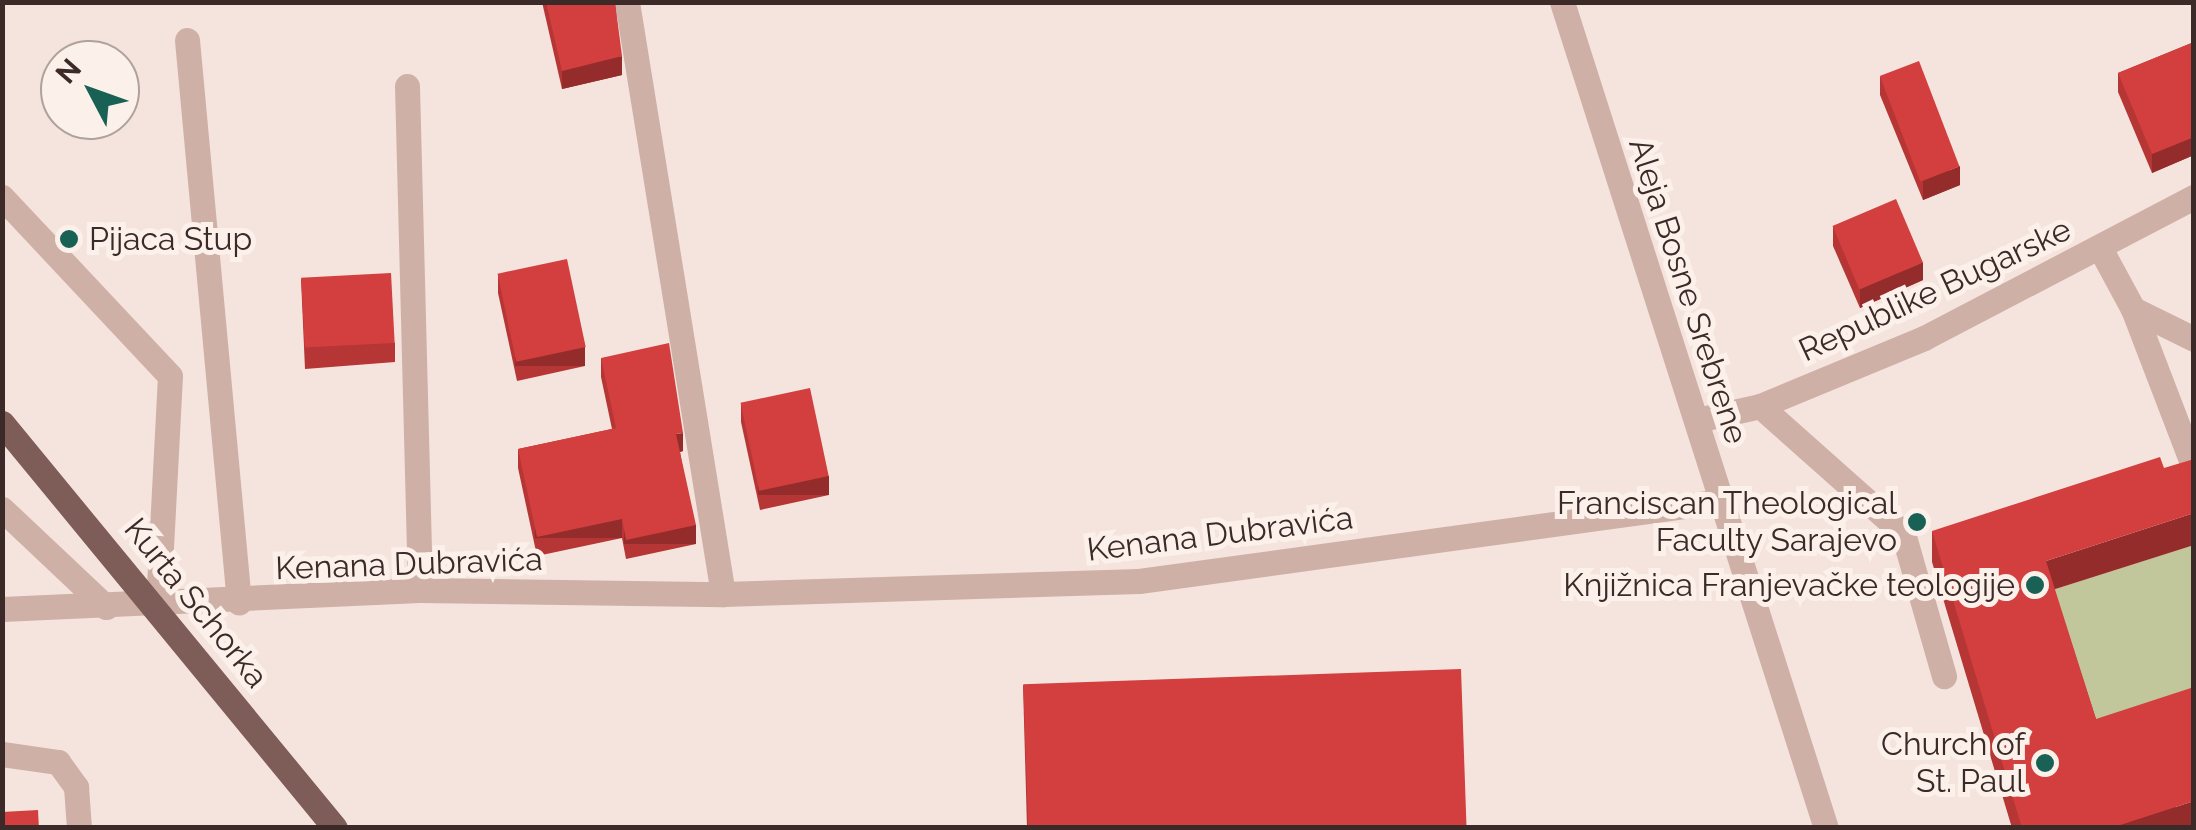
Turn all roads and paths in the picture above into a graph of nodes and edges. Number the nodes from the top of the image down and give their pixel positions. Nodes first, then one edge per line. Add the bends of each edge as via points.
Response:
1 (627, 2) edge
2 (1562, 2) edge
3 (188, 40) dead end
4 (407, 86) dead end
5 (2, 197) edge
6 (2194, 197) edge
7 (2100, 248) junction
8 (2133, 309) junction
9 (2194, 340) edge
10 (1760, 406) junction
11 (1696, 420) junction
12 (2, 423) edge
13 (2193, 465) edge
14 (1721, 501) junction
15 (2, 509) edge
16 (420, 590) junction
17 (723, 594) junction
18 (238, 602) junction
19 (158, 606) junction
20 (106, 607) junction
21 (2, 609) edge
22 (1944, 676) dead end
23 (2, 754) edge
24 (78, 828) edge
25 (335, 828) edge
26 (1826, 828) edge

1 - 17 street
2 - 11 street, Aleja Bosne Srebrene
3 - 18 street
4 - 16 street
5 - 19 street via 170,376
6 - 7 street, Republike Bugarske
7 - 8 street
7 - 10 street, Republike Bugarske via 1924,338
8 - 9 street
8 - 13 street
10 - 11 street, Republike Bugarske
10 - 22 street via 1903,533
11 - 14 street, Aleja Bosne Srebrene
12 - 19 main road, Kurta Schorka
14 - 17 street, Kenana Dubravića via 1139,581
14 - 26 street, Aleja Bosne Srebrene
15 - 20 street
16 - 17 street, Kenana Dubravića
16 - 18 street, Kenana Dubravića
18 - 19 street, Kenana Dubravića
19 - 20 street, Kenana Dubravića
19 - 25 main road, Kurta Schorka
20 - 21 street, Kenana Dubravića
23 - 24 street via 58,762 71,774

